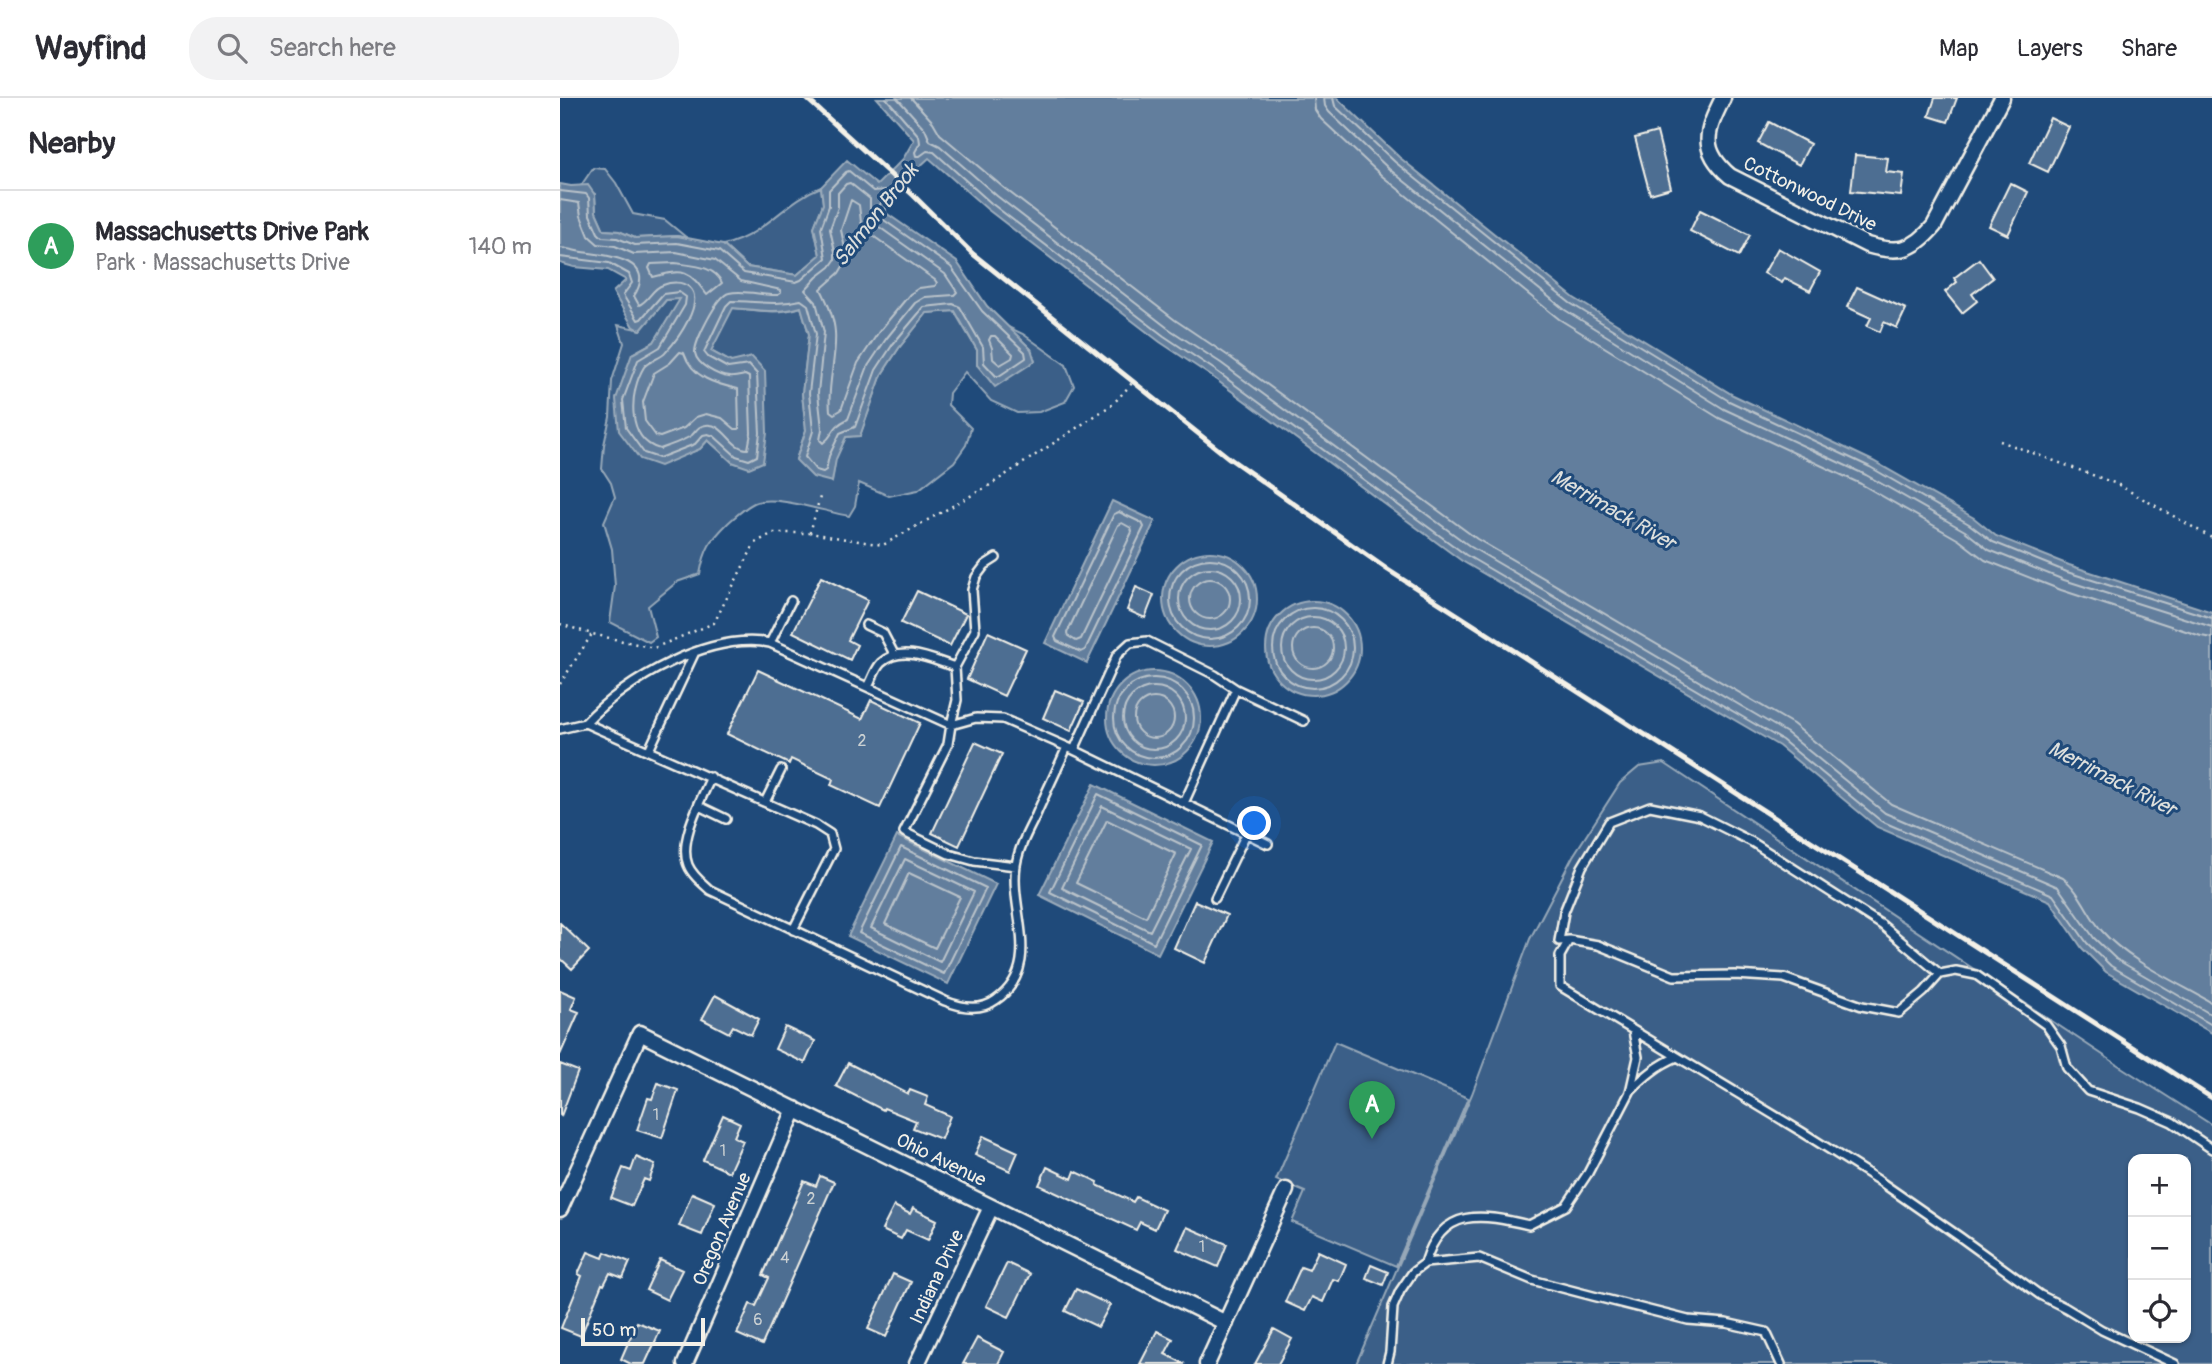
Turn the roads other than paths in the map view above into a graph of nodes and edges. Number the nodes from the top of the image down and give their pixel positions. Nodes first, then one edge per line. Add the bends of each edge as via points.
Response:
1 (1723, 98) edge
2 (2002, 98) edge
3 (996, 558) dead end
4 (790, 601) dead end
5 (866, 625) dead end
6 (770, 643) junction
7 (694, 654) junction
8 (894, 654) junction
9 (955, 667) junction
10 (868, 687) junction
11 (1236, 689) junction
12 (1304, 721) dead end
13 (585, 723) junction
14 (951, 725) junction
15 (560, 729) edge
16 (1071, 748) junction
17 (649, 750) junction
18 (781, 770) dead end
19 (711, 777) junction
20 (765, 802) junction
21 (1184, 803) junction
22 (699, 806) junction
23 (726, 818) dead end
24 (1246, 834) junction
25 (1268, 844) dead end
26 (1016, 866) junction
27 (1215, 898) dead end
28 (793, 930) junction
29 (1569, 940) junction
30 (1940, 974) junction
31 (1633, 1031) junction
32 (1677, 1057) junction
33 (1630, 1092) junction
34 (795, 1109) junction
35 (2212, 1149) edge
36 (1286, 1190) dead end
37 (991, 1207) junction
38 (560, 1209) edge
39 (1425, 1263) junction
40 (1226, 1323) junction
41 (685, 1364) edge
42 (918, 1364) edge
43 (1207, 1364) edge
44 (1387, 1364) edge
45 (1781, 1364) edge
46 (2175, 1364) edge

1 - 2 street, Cottonwood Drive via 1710,127 1708,146 1715,164 1730,176 1867,245 1886,250 1905,249 1922,240 1934,226
3 - 9 lane via 976,577 972,590 975,630
4 - 6 lane
5 - 8 lane via 883,633
6 - 7 lane via 729,642
6 - 10 lane
7 - 13 lane via 667,663 617,694
7 - 17 lane
8 - 9 lane via 914,654
8 - 10 lane via 879,664
9 - 14 lane via 957,699
10 - 14 lane
11 - 12 lane
11 - 16 lane via 1147,641 1130,643 1117,655
11 - 21 lane
13 - 15 lane
13 - 17 lane
14 - 16 lane via 976,718 1003,719
14 - 26 lane via 948,744 904,832 949,854
16 - 21 lane
16 - 26 lane via 1021,846
17 - 19 lane
18 - 20 lane
19 - 20 lane
19 - 22 lane
20 - 28 lane via 830,834 834,849
21 - 24 lane
22 - 23 lane
22 - 28 lane via 685,846 688,865 696,877 710,890
24 - 25 lane
24 - 27 lane
26 - 28 lane via 1023,954 1008,991 993,1002 958,1006
29 - 30 lane via 1598,945 1674,976 1784,978 1862,1006 1899,1013
29 - 30 lane via 1559,940 1564,912 1582,867 1609,822 1650,806 1700,816 1752,842 1882,925
29 - 31 lane via 1560,956 1560,986
30 - 35 lane via 1976,975 2046,1025 2062,1045 2067,1068 2088,1091 2172,1122
31 - 32 lane
31 - 33 lane via 1638,1056
32 - 33 lane via 1653,1070
32 - 46 lane via 1878,1180 2040,1295
33 - 39 lane via 1566,1206 1529,1225 1487,1216 1455,1220 1430,1245
34 - 37 street, Ohio Avenue
34 - 38 street, Ohio Avenue via 640,1032
34 - 41 street, Oregon Avenue
36 - 40 street
37 - 40 street, Ohio Avenue
37 - 42 street, Indiana Drive
39 - 44 lane via 1413,1272 1393,1307
39 - 45 lane via 1479,1258 1532,1280 1593,1296 1688,1320 1766,1332
40 - 43 street

